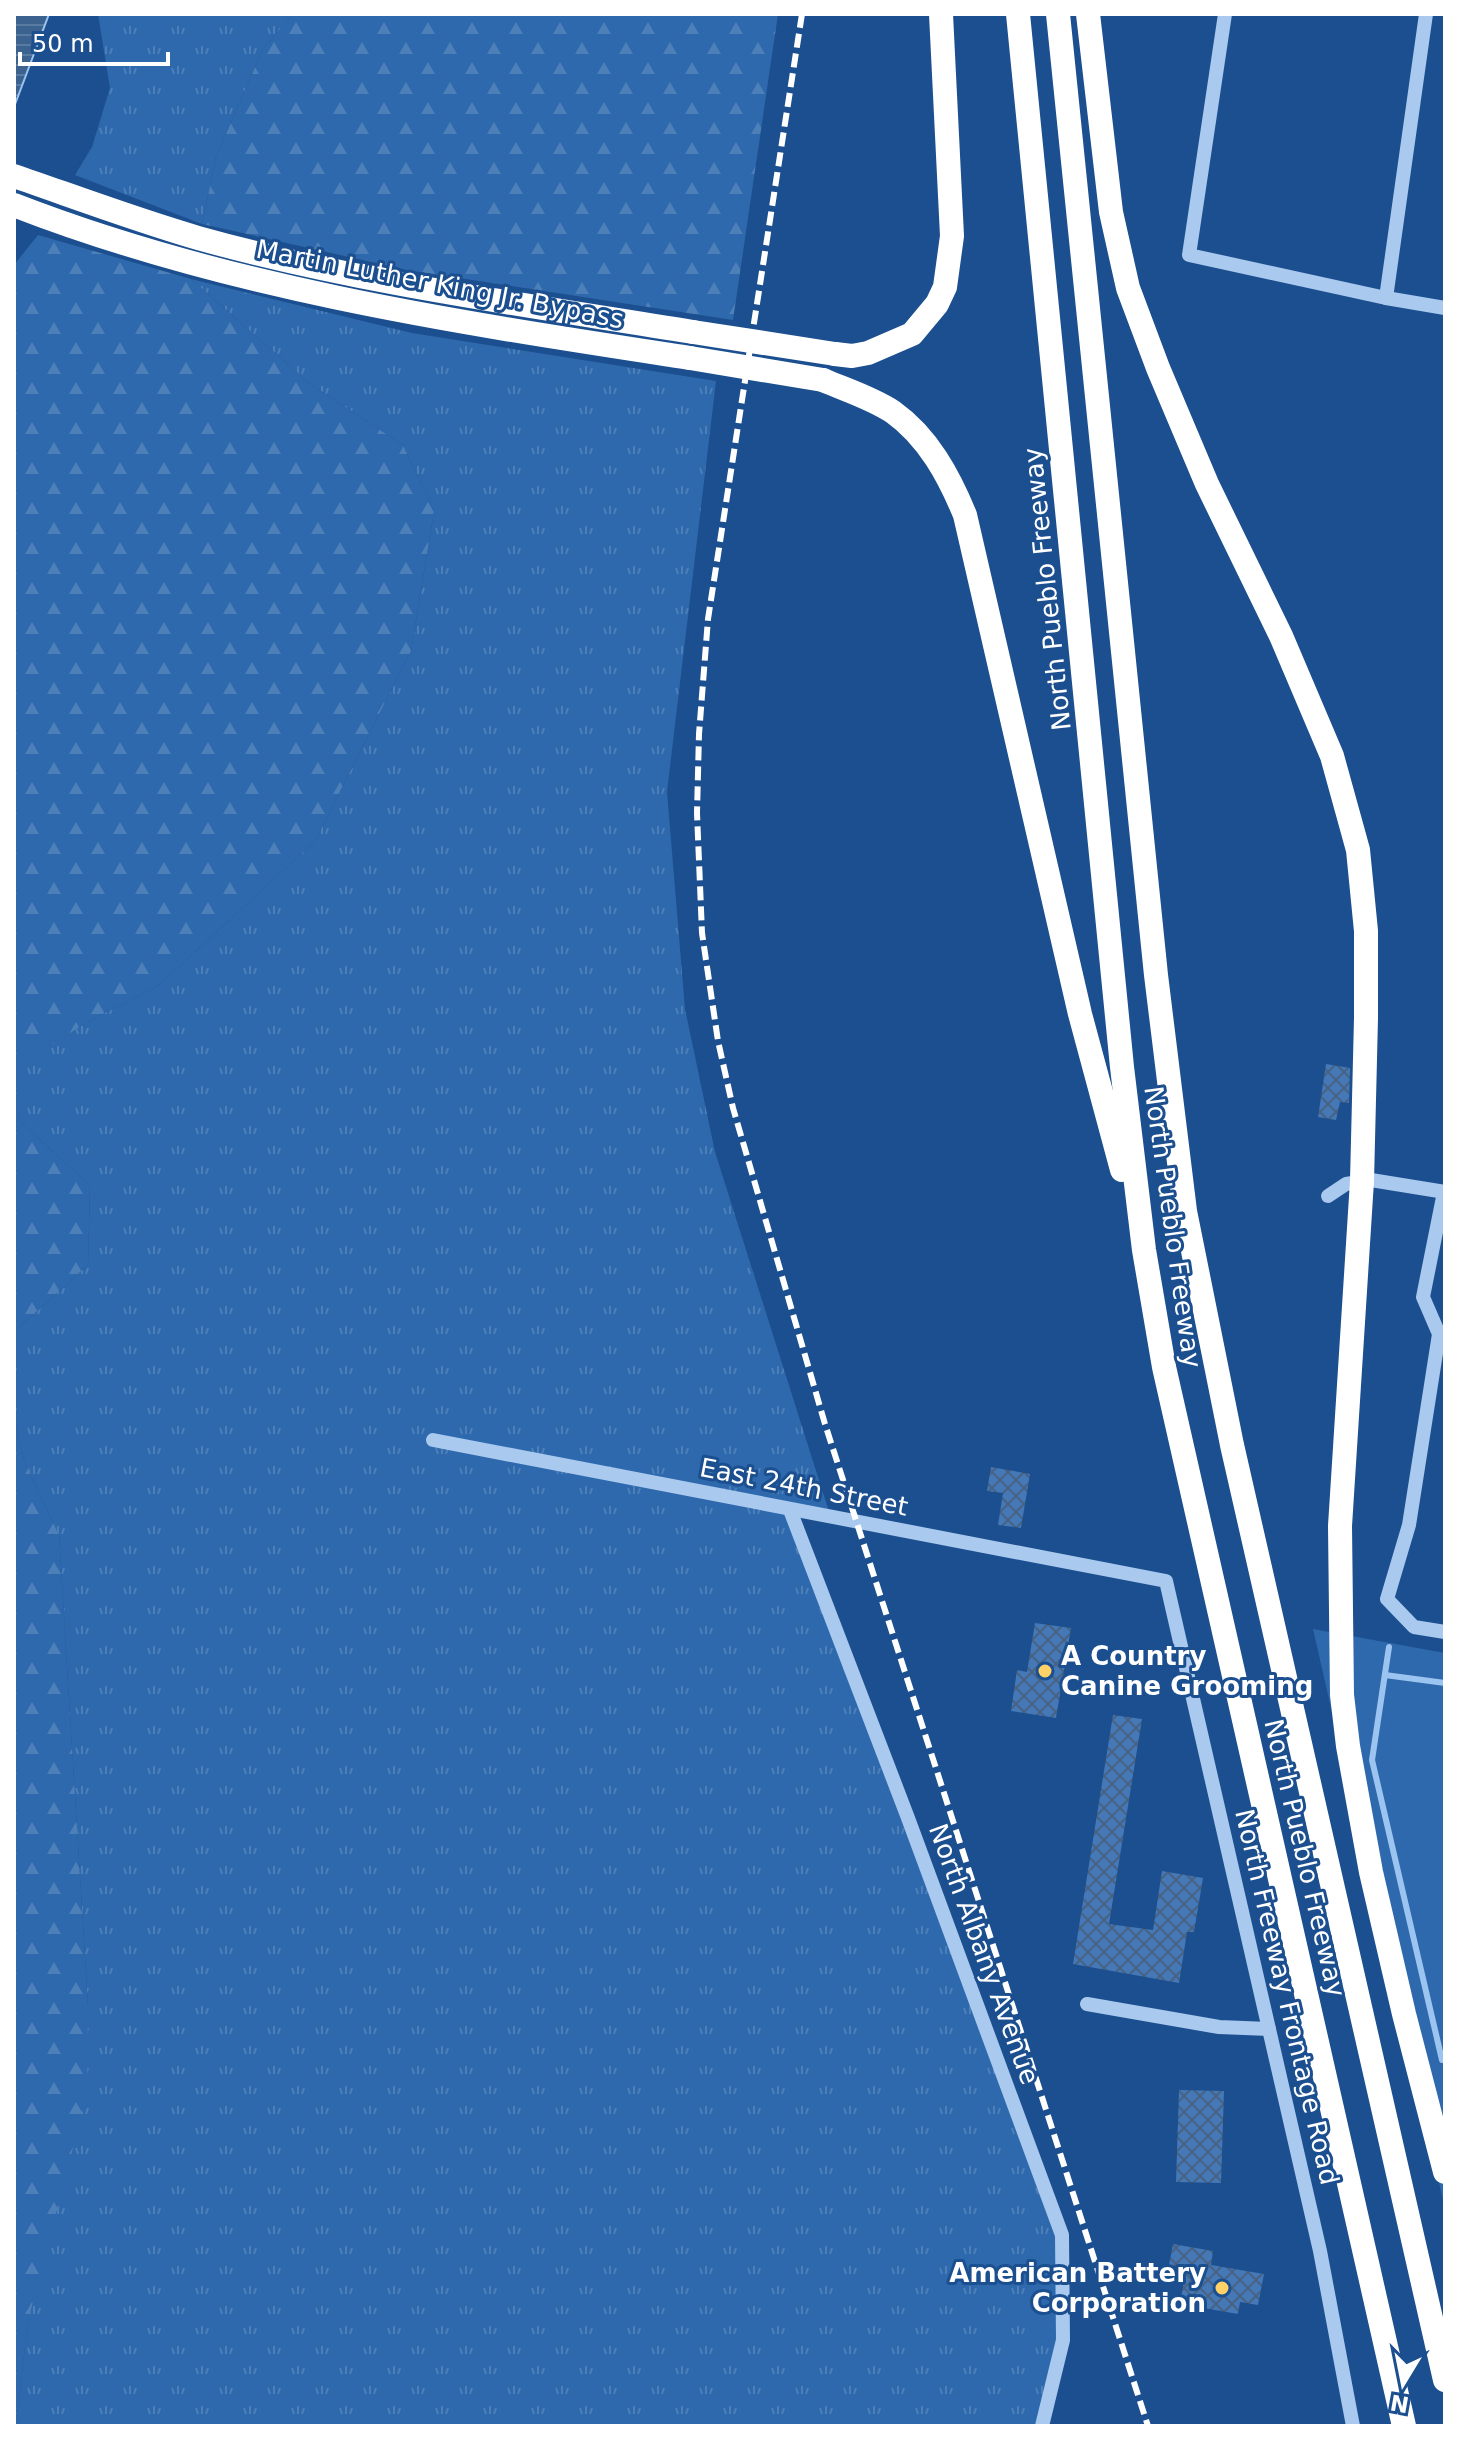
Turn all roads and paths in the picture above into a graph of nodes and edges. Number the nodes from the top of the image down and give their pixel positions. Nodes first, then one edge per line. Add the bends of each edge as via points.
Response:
1 (941, 14) edge
2 (1018, 14) edge
3 (1058, 14) edge
4 (1088, 14) edge
5 (1225, 14) edge
6 (1426, 14) edge
7 (14, 176) edge
8 (14, 205) edge
9 (1386, 298) junction
10 (1445, 308) edge
11 (1362, 1181) junction
12 (1444, 1192) edge
13 (1328, 1196) dead end
14 (1144, 1250) junction
15 (433, 1440) dead end
16 (790, 1510) junction
17 (1166, 1581) joint
18 (1445, 1632) edge
19 (1087, 2004) dead end
20 (1269, 2029) junction
21 (1445, 2172) edge
22 (1445, 2380) edge
23 (1042, 2426) edge
24 (1353, 2426) edge
25 (1404, 2426) edge

1 - 7 highway, Martin Luther King Jr. Bypass, bridge via 952,236 945,287 912,334 852,356 325,268 198,238
2 - 14 highway, North Pueblo Freeway
3 - 22 highway, North Pueblo Freeway via 1185,1211 1236,1461
4 - 11 highway via 1111,212 1128,288 1207,484 1332,756 1358,850 1366,931
5 - 9 street via 1189,255
6 - 9 street
8 - 14 highway, Martin Luther King Jr. Bypass, bridge via 196,264 402,311 823,380 892,411 916,433 951,481 965,515 1080,1014
9 - 10 street
11 - 12 street
11 - 13 street
11 - 21 highway via 1340,1526 1342,1695 1371,1872
12 - 18 street via 1423,1297 1439,1334 1409,1525 1387,1599 1414,1627
14 - 25 highway, North Pueblo Freeway via 1167,1382
15 - 16 street, East 24th Street
16 - 17 street, East 24th Street
16 - 23 street, North Albany Avenue via 1062,2235 1063,2340
17 - 20 street, North Freeway Frontage Road
19 - 20 street via 1219,2027
20 - 24 street, North Freeway Frontage Road

